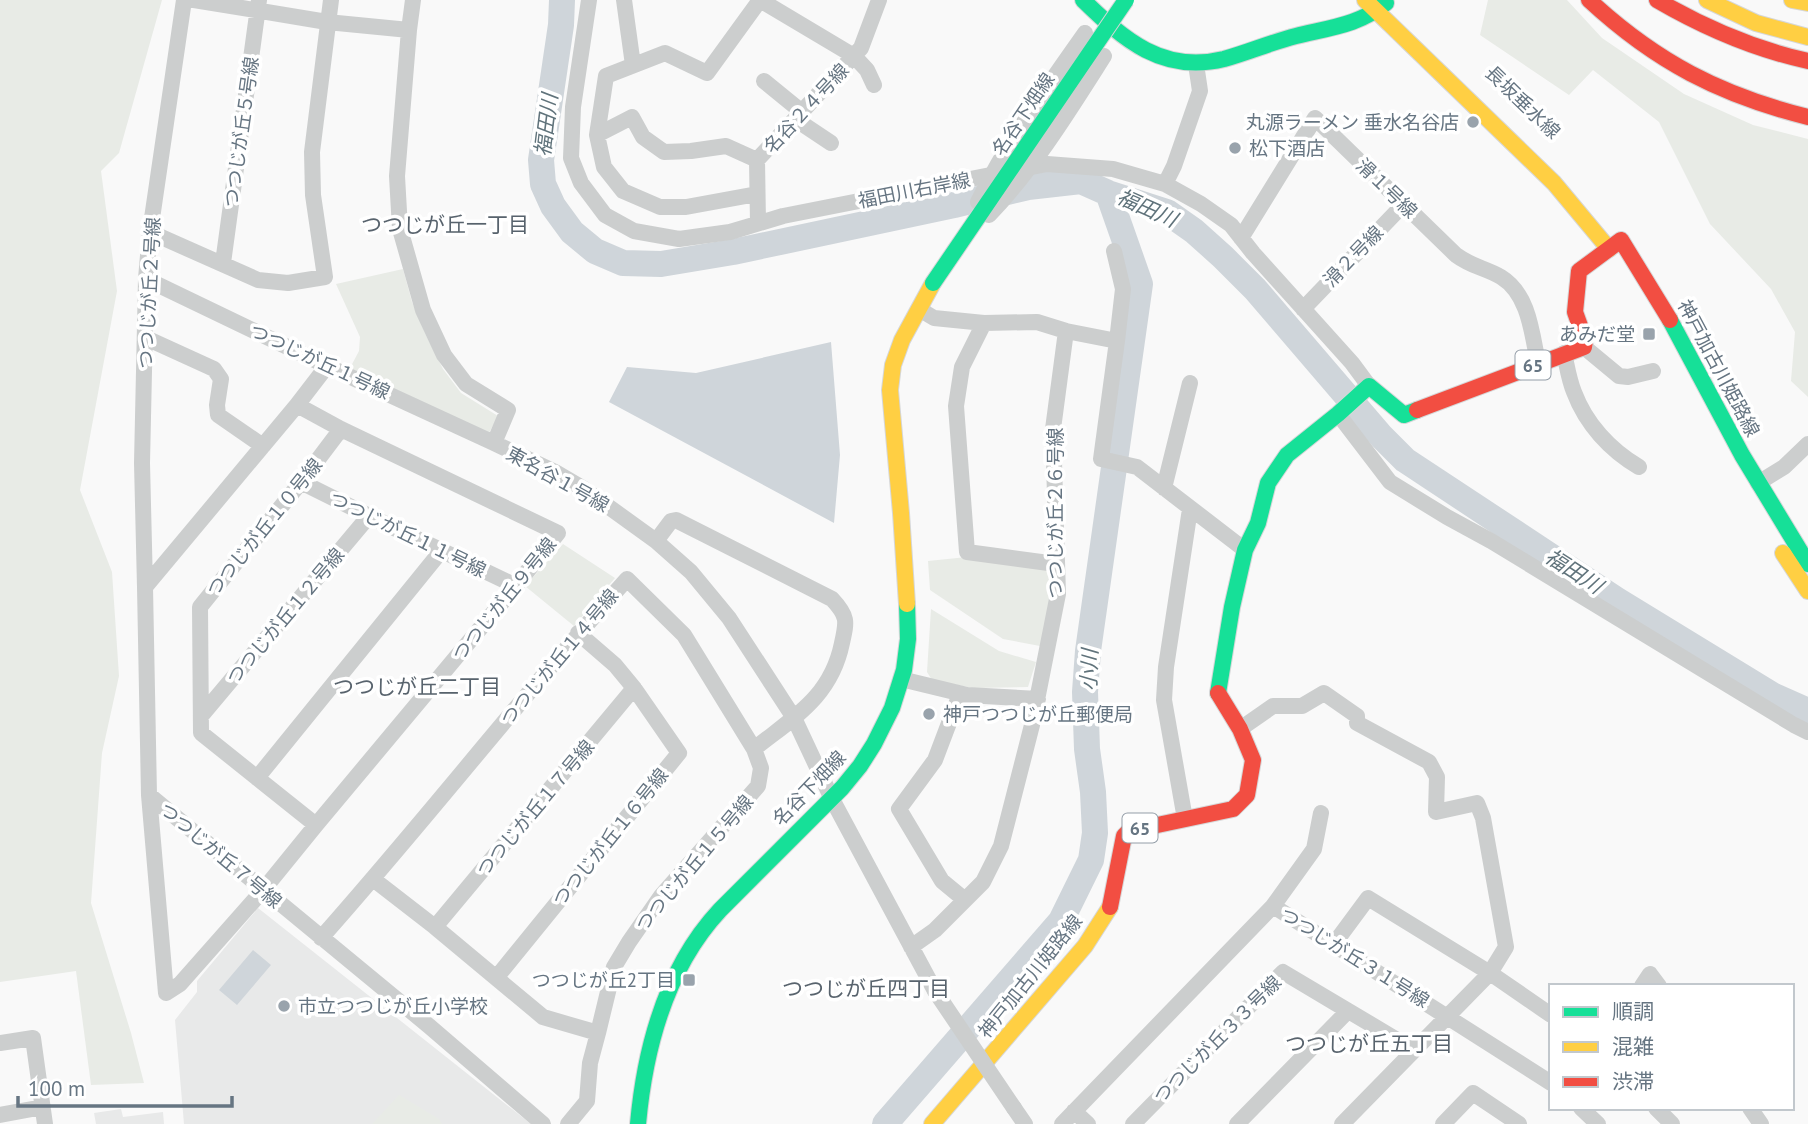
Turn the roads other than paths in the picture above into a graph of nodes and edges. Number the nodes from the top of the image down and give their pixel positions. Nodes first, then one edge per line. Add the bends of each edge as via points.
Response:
1 (184, 0) edge
2 (194, 0) edge
3 (331, 0) edge
4 (414, 0) edge
5 (589, 0) edge
6 (624, 0) edge
7 (760, 0) edge
8 (879, 0) edge
9 (1083, 0) edge
10 (1126, 0) edge
11 (1589, 0) edge
12 (1657, 0) edge
13 (1707, 0) edge
14 (1791, 0) edge
15 (1379, 3) edge
16 (1808, 3) edge
17 (258, 5) edge
18 (1097, 14) junction
19 (327, 22) junction
20 (1413, 25) dead end
21 (409, 30) junction
22 (1120, 33) junction
23 (1808, 37) edge
24 (854, 56) junction
25 (1808, 61) edge
26 (1196, 64) junction
27 (633, 65) junction
28 (764, 81) dead end
29 (874, 85) dead end
30 (799, 116) junction
31 (1808, 117) edge
32 (597, 135) junction
33 (831, 143) dead end
34 (1542, 149) dead end
35 (757, 160) junction
36 (1573, 182) dead end
37 (1166, 184) junction
38 (758, 194) junction
39 (1404, 204) junction
40 (758, 223) junction
41 (1608, 223) dead end
42 (150, 232) junction
43 (1241, 238) junction
44 (1615, 245) junction
45 (954, 251) junction
46 (1114, 251) dead end
47 (223, 263) junction
48 (146, 279) junction
49 (919, 309) junction
50 (1303, 309) junction
51 (984, 323) junction
52 (1066, 331) junction
53 (146, 338) junction
54 (1117, 341) junction
55 (1584, 346) junction
56 (1564, 353) junction
57 (1538, 363) junction
58 (327, 366) junction
59 (1653, 371) dead end
60 (1189, 383) dead end
61 (1369, 386) junction
62 (297, 405) junction
63 (1338, 414) junction
64 (341, 429) junction
65 (494, 443) junction
66 (1808, 444) edge
67 (263, 446) junction
68 (1639, 467) dead end
69 (301, 482) junction
70 (1758, 483) junction
71 (1164, 488) junction
72 (1749, 497) dead end
73 (1190, 509) junction
74 (369, 516) junction
75 (1807, 528) edge
76 (1780, 533) junction
77 (656, 541) junction
78 (442, 550) junction
79 (1245, 550) junction
80 (1056, 564) junction
81 (1808, 564) edge
82 (516, 586) junction
83 (145, 587) junction
84 (1808, 592) edge
85 (578, 633) junction
86 (901, 679) junction
87 (634, 688) junction
88 (960, 694) junction
89 (1038, 699) junction
90 (201, 716) junction
91 (794, 718) junction
92 (1240, 729) junction
93 (1808, 732) edge
94 (754, 749) junction
95 (257, 778) junction
96 (149, 795) junction
97 (832, 799) junction
98 (1321, 813) dead end
99 (1185, 819) junction
100 (316, 825) junction
101 (373, 880) junction
102 (264, 890) junction
103 (965, 900) junction
104 (1273, 906) junction
105 (435, 927) junction
106 (321, 938) junction
107 (1334, 944) junction
108 (911, 947) junction
109 (1490, 973) junction
110 (496, 978) junction
111 (1643, 984) edge
112 (1658, 984) edge
113 (1348, 1011) junction
114 (1549, 1014) edge
115 (1447, 1016) junction
116 (598, 1033) junction
117 (0, 1043) edge
118 (1414, 1050) junction
119 (1549, 1082) edge
120 (43, 1107) junction
121 (1583, 1110) edge
122 (1658, 1110) edge
123 (1074, 1111) junction
124 (0, 1115) edge
125 (45, 1124) edge
126 (543, 1124) edge
127 (568, 1124) edge
128 (638, 1124) edge
129 (932, 1124) edge
130 (1025, 1124) edge
131 (1062, 1124) edge
132 (1088, 1124) edge
133 (1133, 1124) edge
134 (1237, 1124) edge
135 (1342, 1124) edge
136 (1443, 1124) edge
137 (1519, 1124) edge
138 (1598, 1124) edge
139 (1672, 1124) edge

1 - 42 street, つつじが丘２号線
2 - 17 street
3 - 19 street
4 - 21 street, 東名谷１号線
5 - 40 street, 福田川右岸線 via 572,120 571,158 581,183 606,215 634,231 679,239
6 - 27 street
7 - 24 street
7 - 27 street via 707,73 665,53
8 - 24 street, 名谷２４号線
9 - 18 main road
10 - 45 main road, 名谷下畑線, bridge
11 - 31 main road via 1654,54 1685,72 1751,102
12 - 25 main road via 1715,32
13 - 23 main road via 1768,27
14 - 16 main road
15 - 20 main road
15 - 26 main road via 1365,19
15 - 44 main road, 長坂垂水線
17 - 19 street
17 - 47 street, つつじが丘５号線
18 - 22 main road
18 - 45 street, 名谷下畑線, bridge via 987,182
19 - 21 street
19 - 47 street via 312,152 325,277 288,283 258,280
21 - 65 street, 東名谷１号線 via 397,176 400,229 423,310 444,355 466,384 508,410
22 - 26 main road via 1153,55
22 - 45 street, 名谷下畑線, bridge via 1007,196
24 - 29 street
24 - 30 street, 名谷２４号線
26 - 37 street via 1200,91
27 - 32 street via 606,76
28 - 30 street
30 - 33 street
30 - 35 street, 名谷２４号線
32 - 35 street via 632,117 643,137 664,152 726,146
32 - 38 street via 604,167 623,191 660,207
34 - 36 main road, 長坂垂水線
35 - 38 street
37 - 40 street, 福田川右岸線 via 1112,169 1047,164
37 - 43 street, 福田川右岸線 via 1202,204
38 - 40 street
39 - 43 street, 滑１号線 via 1315,118
39 - 50 street, 滑２号線
39 - 57 street, 滑１号線 via 1456,255 1502,277 1516,290 1528,314
41 - 44 main road
42 - 47 street
42 - 48 street, つつじが丘２号線
43 - 50 street, 福田川右岸線
44 - 55 main road via 1580,271 1575,312
44 - 70 main road, 神戸加古川姫路線 via 1666,313
44 - 72 main road, 神戸加古川姫路線
45 - 49 main road, 名谷下畑線, bridge
46 - 54 street via 1123,289
48 - 53 street, つつじが丘２号線
48 - 58 street, つつじが丘１号線
49 - 51 street via 933,318
49 - 86 main road, 名谷下畑線 via 893,365 890,390 909,635
50 - 61 street, 福田川右岸線
51 - 52 street via 1037,322
51 - 80 street via 962,368 956,406 967,552
52 - 54 street
52 - 80 street, つつじが丘２６号線 via 1053,429
53 - 67 street via 214,369 221,379 218,415
53 - 83 street, つつじが丘２号線
54 - 71 street via 1101,459 1137,467
55 - 56 main road, 65
55 - 59 street via 1619,376
56 - 57 main road, 65
56 - 68 street via 1573,390 1586,417 1606,443
57 - 61 main road, 65 via 1404,415
58 - 62 street
58 - 65 street, つつじが丘１号線
60 - 71 street
61 - 63 main road, 神戸加古川姫路線 / 65
62 - 64 street, つつじが丘９号線
62 - 67 street
63 - 79 main road, 神戸加古川姫路線 / 65 via 1287,455 1269,483
63 - 93 street via 1391,481
64 - 69 street, つつじが丘１０号線
64 - 82 street, つつじが丘９号線 via 558,533
65 - 77 street, 東名谷１号線 via 584,489
66 - 70 street
67 - 83 street
69 - 74 street, つつじが丘１１号線
69 - 90 street, つつじが丘１０号線 via 200,607
70 - 76 main road, 神戸加古川姫路線
71 - 73 street
73 - 79 street
73 - 99 street via 1164,700
74 - 78 street, つつじが丘１１号線
74 - 90 street, つつじが丘１２号線
75 - 76 main road
76 - 81 main road, 神戸加古川姫路線
76 - 84 main road, 神戸加古川姫路線
77 - 91 street, 東名谷１号線 via 691,572 729,618
77 - 91 street via 676,520 840,607 847,622 840,656 828,682
78 - 82 street, つつじが丘１１号線
78 - 95 street
79 - 92 main road, 神戸加古川姫路線 / 65 via 1218,692
80 - 89 street, つつじが丘２６号線 via 1058,594
82 - 100 street, つつじが丘９号線
83 - 96 street, つつじが丘７号線
85 - 87 street, つつじが丘１６号線
85 - 94 street, つつじが丘１４号線 via 626,579 684,635
85 - 101 street, つつじが丘１４号線
86 - 88 street
86 - 97 main road, 名谷下畑線 via 875,743
87 - 105 street, つつじが丘１７号線
87 - 110 street, つつじが丘１６号線 via 679,753
88 - 89 street
88 - 103 street via 935,760 900,810 942,881
89 - 103 street, つつじが丘２６号線 via 1001,846 983,882
90 - 95 street, つつじが丘１０号線 via 201,733
91 - 94 street
91 - 97 street, 東名谷１号線
92 - 99 main road, 神戸加古川姫路線 / 65 via 1253,760 1247,795 1233,809
92 - 109 street via 1273,706 1302,706 1324,693 1356,716 1357,723 1429,762 1437,777 1436,812 1477,803 1506,947
94 - 116 street, つつじが丘１５号線 via 761,768 758,786 661,896 629,942 614,967
95 - 100 street, つつじが丘１０号線
96 - 102 street, つつじが丘７号線
96 - 102 street, つつじが丘９号線 via 166,993 180,984
97 - 108 street, 東名谷１号線
97 - 128 main road, 名谷下畑線 via 706,925 676,974 646,1058
98 - 104 street via 1314,849
99 - 129 main road, 神戸加古川姫路線 / 65 via 1124,836 1109,910 1054,984
100 - 102 street, つつじが丘９号線
101 - 105 street
101 - 106 street, つつじが丘１４号線
102 - 106 street, つつじが丘７号線
103 - 108 street, つつじが丘２６号線
104 - 107 street, つつじが丘３１号線
104 - 123 street, つつじが丘３１号線
105 - 110 street
106 - 126 street, つつじが丘７号線
107 - 109 street via 1368,898
107 - 115 street, つつじが丘３１号線
108 - 130 street, bridge via 935,991
109 - 114 street
109 - 115 street
110 - 116 street via 543,1017
111 - 112 street via 1650,974
113 - 118 street, つつじが丘３３号線
113 - 133 street, つつじが丘３３号線 via 1283,972
113 - 134 street
115 - 118 street
115 - 119 street, つつじが丘３１号線
116 - 127 street, つつじが丘１５号線 via 587,1101
117 - 120 street via 33,1038
118 - 135 street
120 - 124 street
120 - 125 street
121 - 138 street
122 - 139 street
123 - 131 street, つつじが丘３１号線
123 - 132 street
136 - 137 street via 1473,1093

